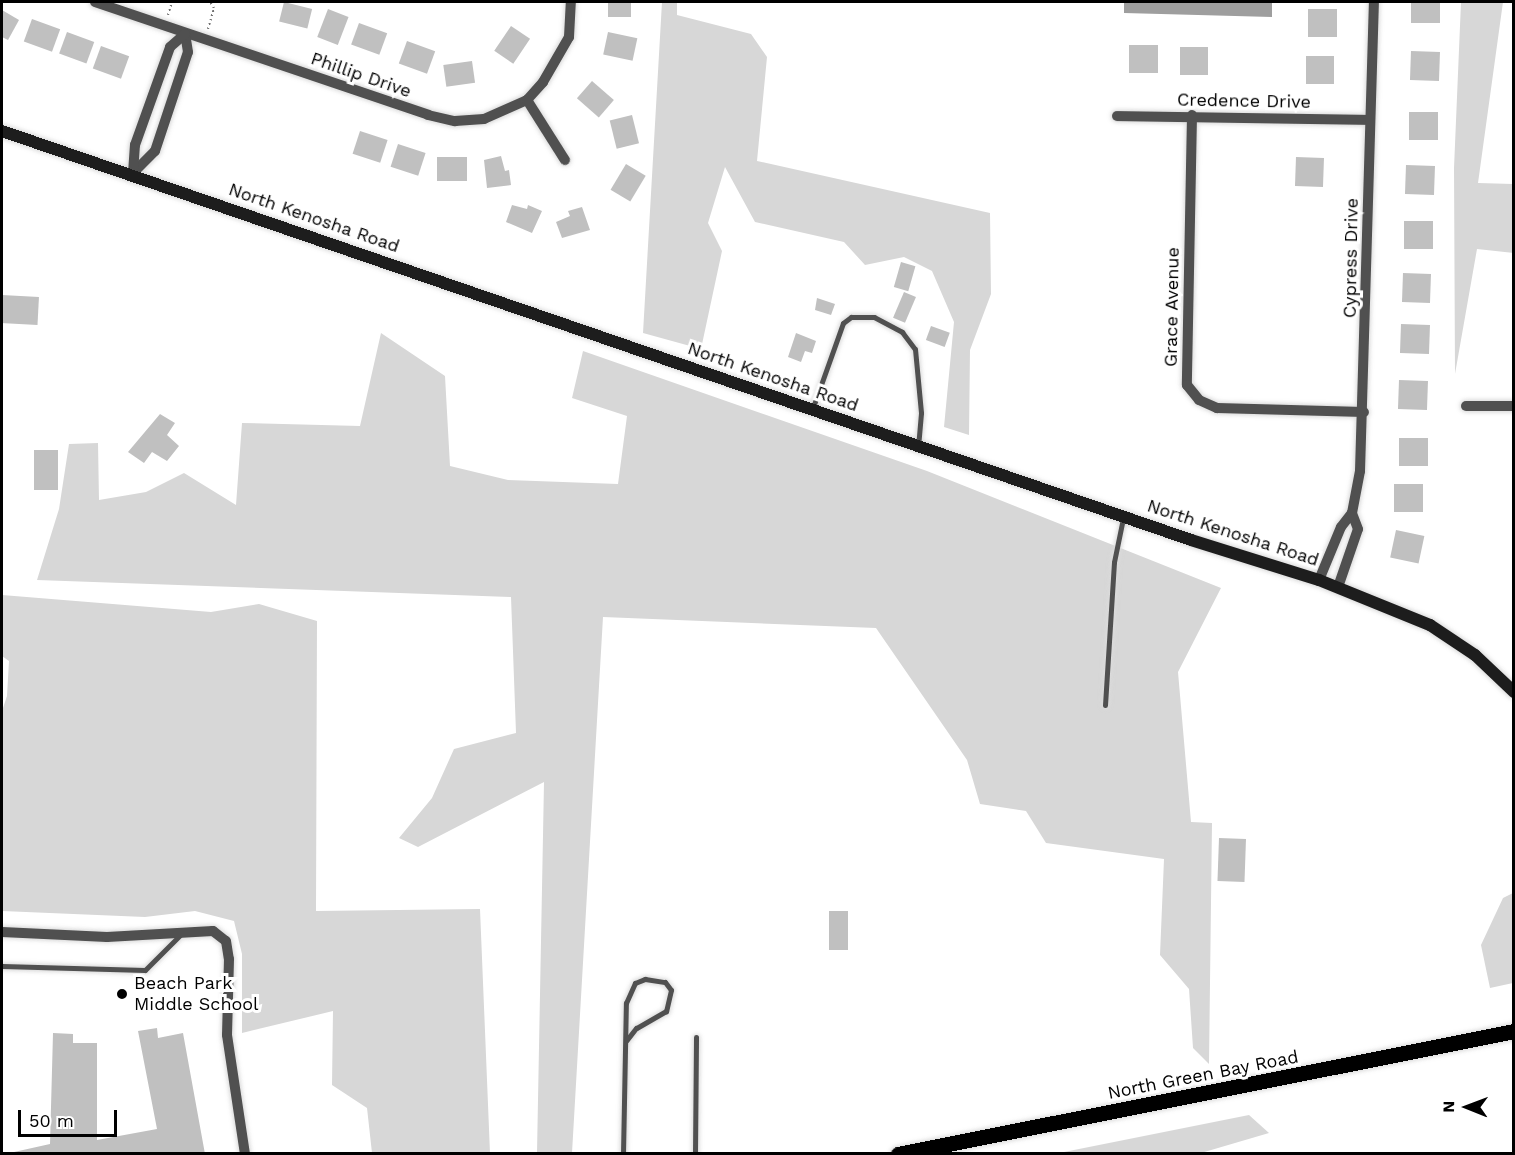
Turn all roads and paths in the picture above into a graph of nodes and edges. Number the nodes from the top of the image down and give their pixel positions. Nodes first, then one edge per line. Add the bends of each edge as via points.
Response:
1 (95, 2) edge
2 (210, 2) edge
3 (571, 2) edge
4 (1374, 2) edge
5 (185, 34) junction
6 (204, 40) junction
7 (527, 100) junction
8 (1192, 115) junction
9 (1117, 116) dead end
10 (1370, 120) junction
11 (2, 131) edge
12 (565, 160) dead end
13 (133, 173) junction
14 (1466, 406) dead end
15 (1514, 406) edge
16 (812, 410) junction
17 (1364, 412) junction
18 (918, 446) junction
19 (1352, 513) junction
20 (1123, 516) junction
21 (1319, 580) junction
22 (1338, 587) junction
23 (1514, 692) edge
24 (1105, 705) dead end
25 (2, 932) edge
26 (180, 934) junction
27 (2, 966) edge
28 (1514, 1032) edge
29 (696, 1037) dead end
30 (626, 1041) junction
31 (245, 1154) edge
32 (623, 1154) edge
33 (695, 1154) edge
34 (898, 1154) edge

1 - 5 street, Phillip Drive
2 - 6 path via 214,8
3 - 7 street, Phillip Drive via 569,37 543,82
4 - 10 street, Cypress Drive
5 - 6 street, Phillip Drive
5 - 13 street via 170,47 135,146
5 - 13 street via 188,52 155,151
6 - 7 street, Phillip Drive via 454,121 483,119
7 - 12 street
8 - 9 street, Credence Drive
8 - 10 street, Credence Drive
8 - 17 street, Grace Avenue via 1187,385 1198,400 1217,408
10 - 17 street, Cypress Drive
11 - 13 street, North Kenosha Road
13 - 16 street, North Kenosha Road
14 - 15 street
16 - 18 street, North Kenosha Road
16 - 18 lane via 843,323 851,317 874,317 902,332 915,350 921,413
17 - 19 street, Cypress Drive
18 - 20 street, North Kenosha Road
19 - 21 street, Cypress Drive via 1341,527
19 - 22 street, Cypress Drive via 1358,529
20 - 21 street, North Kenosha Road
20 - 24 lane via 1112,583
21 - 22 street, North Kenosha Road
22 - 23 street, North Kenosha Road via 1415,617 1453,638
25 - 26 street
26 - 27 lane via 146,970
26 - 31 street via 213,931 226,941 226,1035
28 - 34 main road, North Green Bay Road
29 - 33 lane
30 - 30 lane via 636,1028 666,1011 670,990 665,982 645,979 629,992
30 - 32 lane

